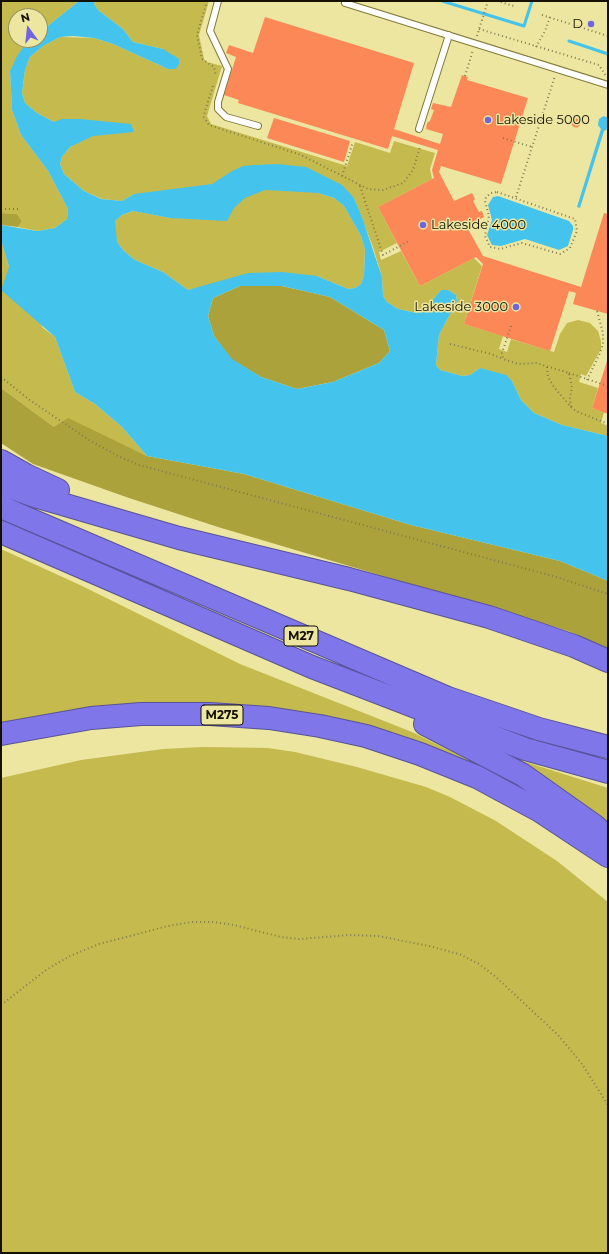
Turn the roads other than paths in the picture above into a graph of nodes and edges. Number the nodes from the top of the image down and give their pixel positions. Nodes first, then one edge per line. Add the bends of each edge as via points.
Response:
1 (218, 1) edge
2 (346, 1) edge
3 (449, 35) junction
4 (608, 85) edge
5 (258, 126) dead end
6 (419, 129) dead end
7 (1, 461) edge
8 (1, 484) edge
9 (1, 507) edge
10 (1, 532) edge
11 (243, 552) junction
12 (608, 661) edge
13 (312, 667) junction
14 (1, 734) edge
15 (608, 747) edge
16 (608, 772) edge
17 (608, 838) edge
18 (608, 856) edge

1 - 5 lane via 210,31 228,69 218,109 226,117
2 - 3 lane via 345,3
3 - 4 lane
3 - 6 lane
7 - 11 highway via 65,492 218,540
8 - 11 highway via 179,538
9 - 15 highway, M27 via 448,698 539,729
10 - 13 highway, M27
11 - 12 highway via 489,617 574,646
13 - 16 highway, M27 via 525,749
13 - 17 highway via 523,775
14 - 18 highway, M275 via 91,718 141,714 210,714 269,718 320,726 373,738 477,777 540,811

